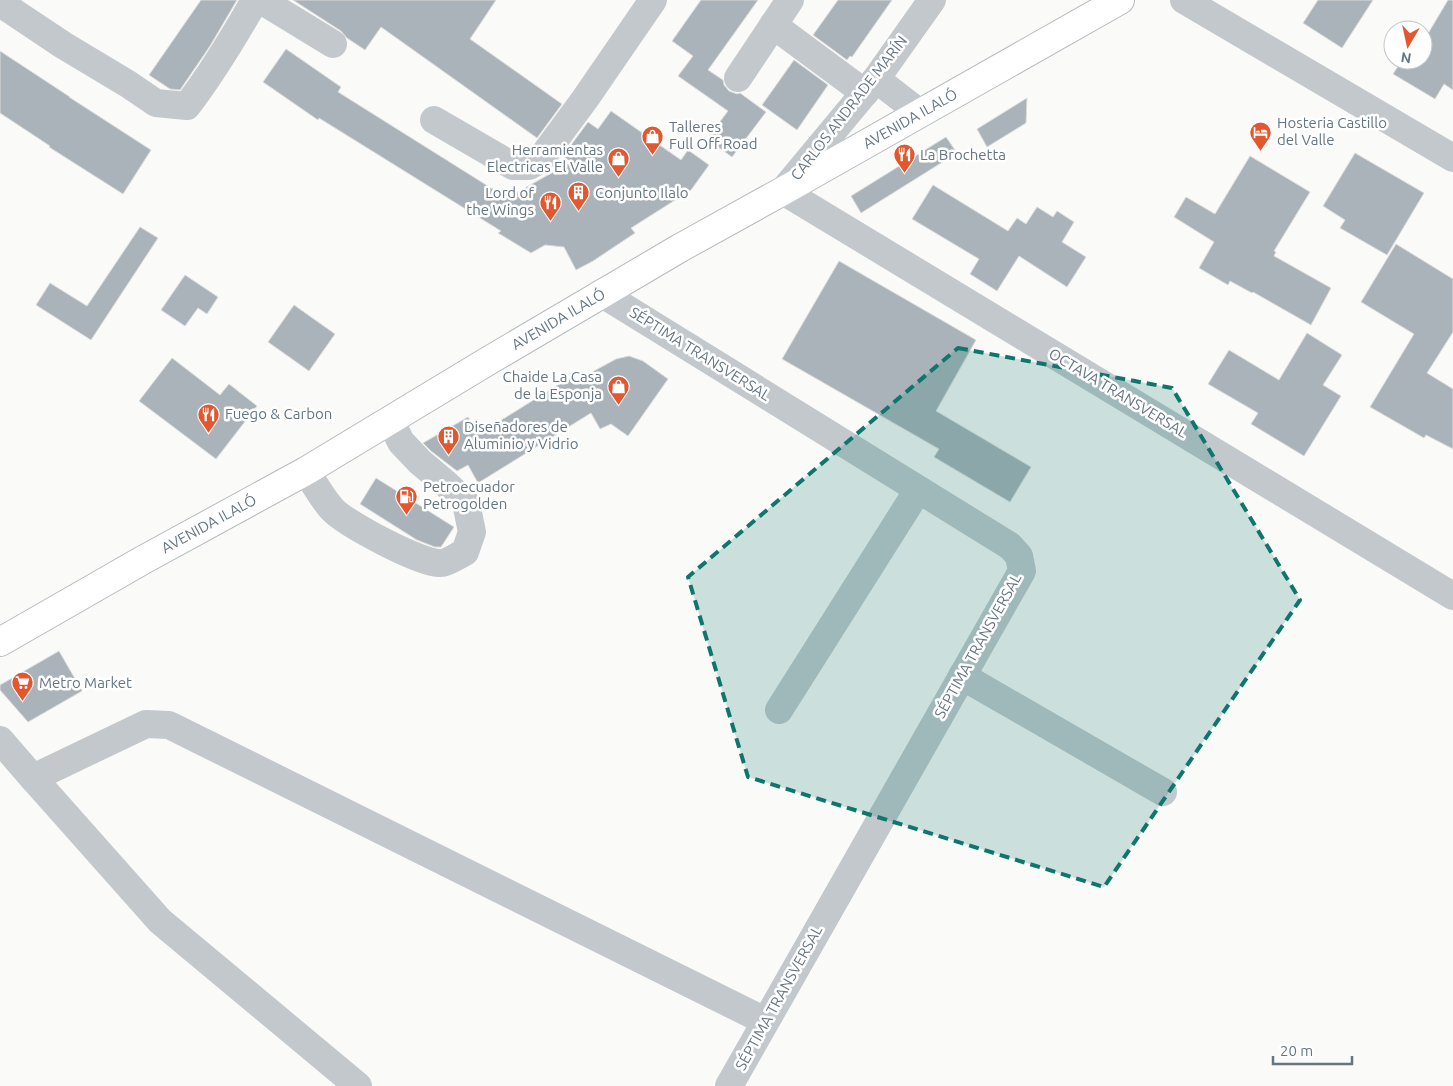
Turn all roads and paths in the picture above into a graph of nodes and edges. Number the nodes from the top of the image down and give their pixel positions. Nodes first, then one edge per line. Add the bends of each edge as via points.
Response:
1 (255, 0) edge
2 (261, 0) edge
3 (653, 0) edge
4 (790, 0) edge
5 (932, 0) edge
6 (1120, 0) edge
7 (1184, 0) edge
8 (0, 4) edge
9 (773, 25) junction
10 (333, 44) dead end
11 (738, 78) dead end
12 (871, 86) junction
13 (920, 113) junction
14 (434, 120) dead end
15 (1453, 158) edge
16 (784, 191) junction
17 (601, 293) junction
18 (393, 419) junction
19 (306, 471) junction
20 (918, 490) junction
21 (1453, 596) edge
22 (0, 642) edge
23 (962, 676) junction
24 (779, 710) dead end
25 (0, 740) edge
26 (33, 778) junction
27 (1163, 792) dead end
28 (765, 1021) junction
29 (358, 1086) edge
30 (729, 1086) edge

1 - 8 street via 230,45 187,106 156,103
2 - 10 street
3 - 14 street via 540,160 529,166 513,166
4 - 9 street
5 - 12 street, CARLOS ANDRADE MARÍN
6 - 13 main road, AVENIDA ILALÓ
7 - 15 street
9 - 11 street
9 - 12 street
12 - 13 street
12 - 16 street, CARLOS ANDRADE MARÍN
13 - 16 main road, AVENIDA ILALÓ
16 - 17 main road, AVENIDA ILALÓ
16 - 21 street, OCTAVA TRANSVERSAL
17 - 18 main road, AVENIDA ILALÓ
17 - 20 street, SÉPTIMA TRANSVERSAL
18 - 19 main road, AVENIDA ILALÓ
18 - 19 street via 401,442 466,502 472,532 465,552 441,563 418,558 384,542 332,510
19 - 22 main road, AVENIDA ILALÓ
20 - 23 street, SÉPTIMA TRANSVERSAL via 1010,546 1019,556 1022,571
20 - 24 street
23 - 27 street
23 - 28 street, SÉPTIMA TRANSVERSAL
25 - 26 street
26 - 28 street via 146,724 169,725
26 - 29 street via 160,921
28 - 30 street, SÉPTIMA TRANSVERSAL

